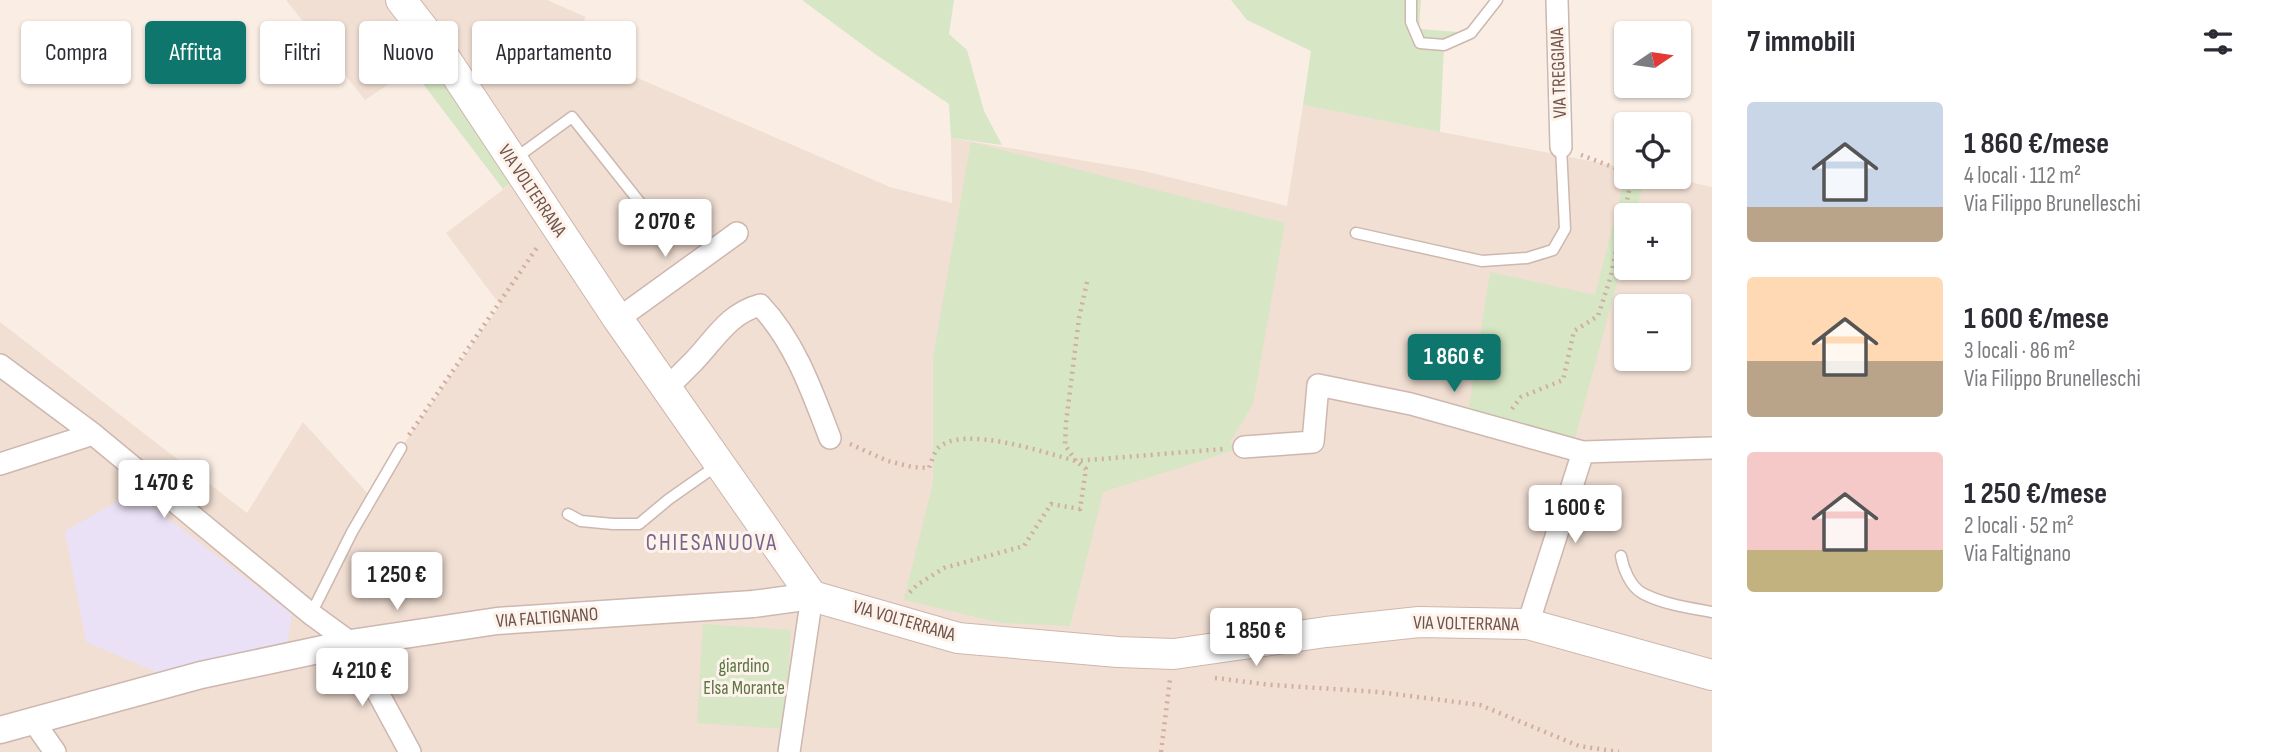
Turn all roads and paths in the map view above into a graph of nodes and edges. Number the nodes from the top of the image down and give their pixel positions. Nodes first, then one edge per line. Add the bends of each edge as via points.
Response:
1 (401, 0) edge
2 (1411, 0) edge
3 (1497, 0) edge
4 (1557, 0) edge
5 (1561, 147) junction
6 (512, 160) junction
7 (1614, 167) edge
8 (1630, 189) edge
9 (649, 214) dead end
10 (553, 222) junction
11 (737, 233) dead end
12 (1356, 233) dead end
13 (1087, 282) dead end
14 (618, 318) junction
15 (0, 365) edge
16 (667, 387) junction
17 (1498, 428) junction
18 (93, 434) junction
19 (830, 438) joint
20 (1244, 447) joint
21 (401, 448) joint
22 (1712, 448) edge
23 (1583, 452) junction
24 (1076, 461) junction
25 (720, 463) junction
26 (0, 464) edge
27 (568, 514) dead end
28 (1621, 556) dead end
29 (812, 596) junction
30 (1712, 612) edge
31 (312, 614) junction
32 (885, 616) junction
33 (1528, 624) junction
34 (351, 643) junction
35 (1174, 654) junction
36 (1712, 674) edge
37 (1210, 677) dead end
38 (34, 722) junction
39 (0, 730) edge
40 (55, 752) edge
41 (410, 752) edge
42 (789, 752) edge
43 (1161, 752) edge
44 (1619, 752) edge

1 - 6 main road, VIA VOLTERRANA
2 - 3 lane via 1411,22 1420,43 1444,45 1471,33
4 - 5 street, VIA TREGGIAIA
5 - 7 path
5 - 12 lane via 1565,229 1553,250 1527,258 1482,261
6 - 9 lane via 572,117
6 - 10 main road, VIA VOLTERRANA
8 - 17 path via 1611,279 1598,316 1574,331 1563,380 1521,397
10 - 14 main road, VIA VOLTERRANA
10 - 21 path
11 - 14 street
13 - 24 path via 1066,424 1065,445
14 - 16 main road, VIA VOLTERRANA
15 - 18 street
16 - 19 street via 720,329 760,305 808,377
16 - 25 main road, VIA VOLTERRANA
17 - 20 street via 1318,385 1313,442
17 - 23 street
18 - 26 street
18 - 31 street
19 - 24 path via 912,467 929,468 938,448 961,438 992,440
20 - 24 path
21 - 31 lane
22 - 23 street
23 - 33 street
24 - 32 path via 1086,468 1080,509 1051,504 1024,546 944,568 917,585
25 - 27 lane via 639,524 581,521
25 - 29 main road, VIA VOLTERRANA
28 - 30 lane via 1624,570 1640,592
29 - 32 main road, VIA VOLTERRANA
29 - 34 street, VIA FALTIGNANO via 497,621
29 - 42 street
31 - 34 street
32 - 35 main road, VIA VOLTERRANA via 958,638
33 - 35 main road, VIA VOLTERRANA via 1419,622
33 - 36 main road, VIA VOLTERRANA
34 - 38 street, VIA FALTIGNANO via 201,676
34 - 41 street
35 - 43 path
37 - 44 path via 1480,705 1579,746
38 - 39 street, VIA FALTIGNANO
38 - 40 street

